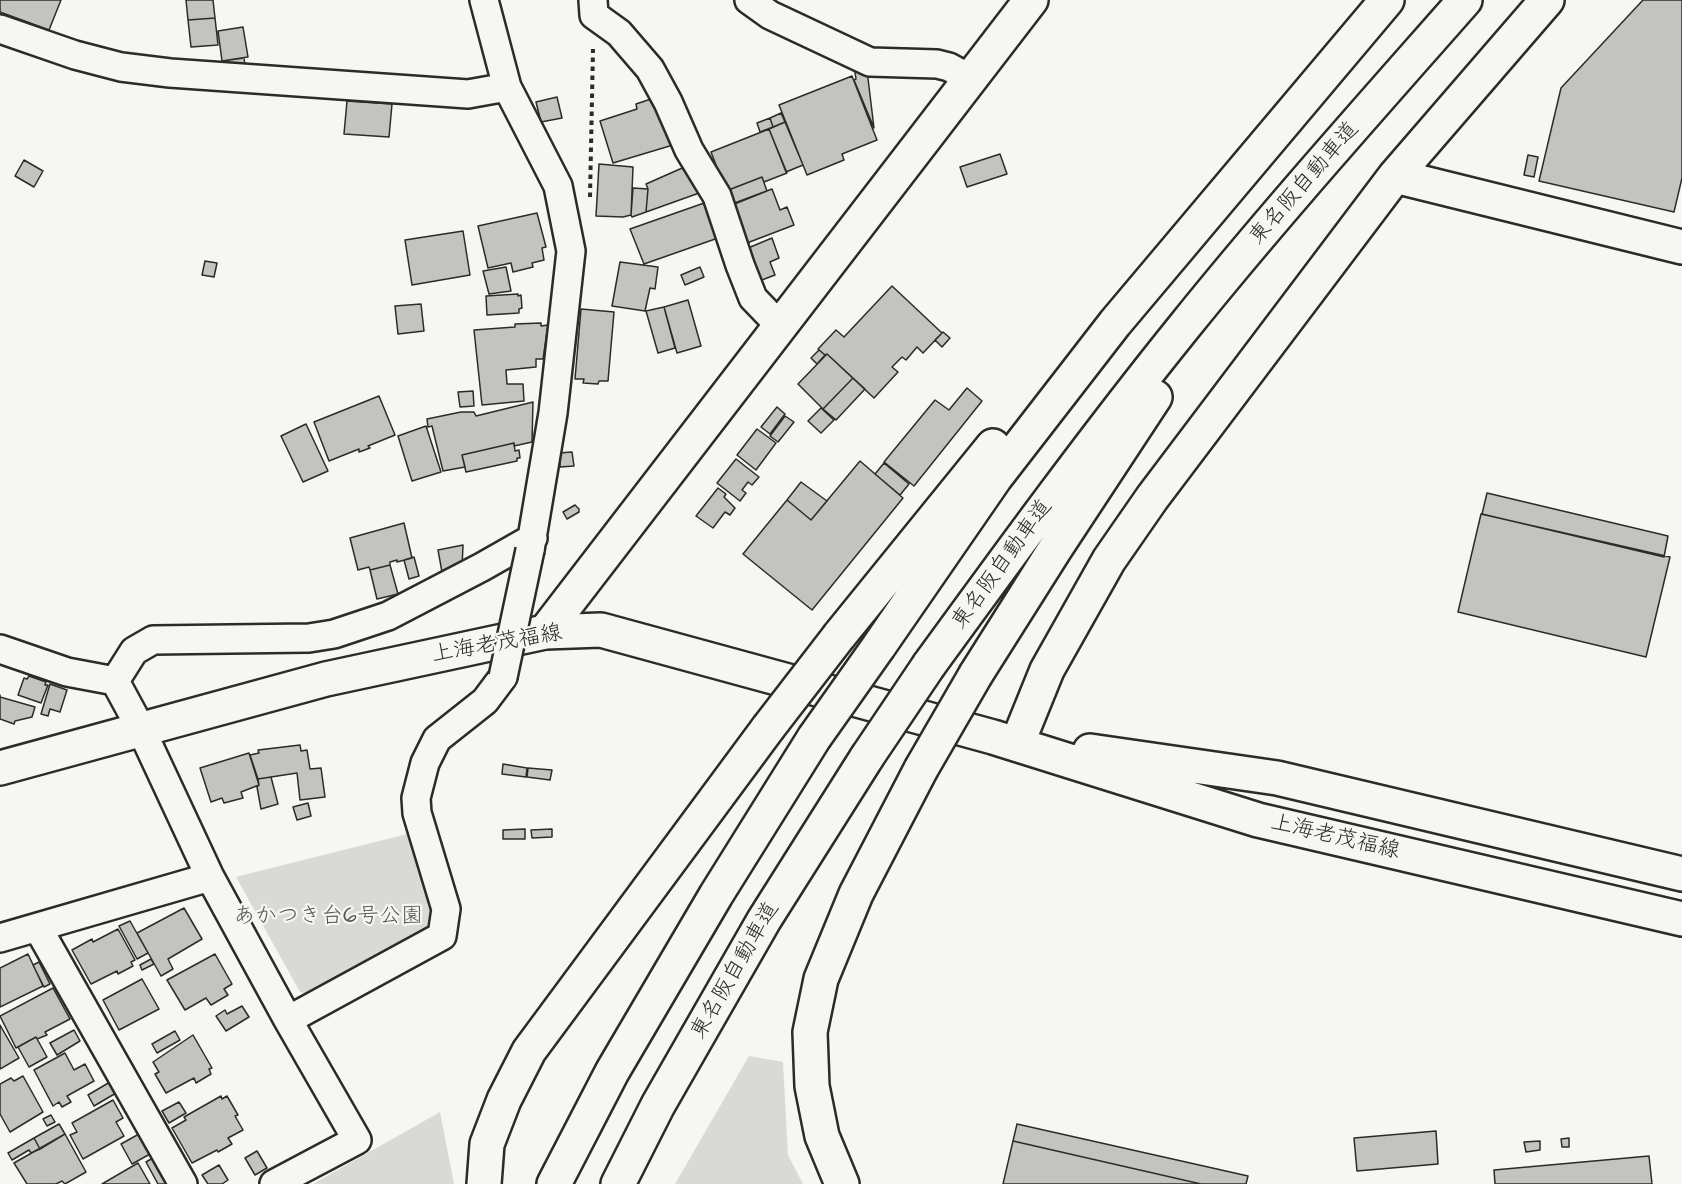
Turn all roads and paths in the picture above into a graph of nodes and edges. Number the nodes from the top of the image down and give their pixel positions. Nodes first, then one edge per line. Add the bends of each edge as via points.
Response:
1 (484, 0) edge
2 (749, 0) edge
3 (1031, 0) edge
4 (1387, 0) edge
5 (1465, 0) edge
6 (1547, 0) edge
7 (593, 7) edge
8 (0, 29) edge
9 (1338, 56) junction
10 (969, 78) junction
11 (507, 87) junction
12 (1395, 176) junction
13 (1310, 177) junction
14 (568, 239) junction
15 (1682, 247) edge
16 (779, 325) junction
17 (531, 544) junction
18 (545, 632) junction
19 (0, 649) edge
20 (115, 681) junction
21 (141, 729) junction
22 (1009, 740) junction
23 (0, 768) edge
24 (1682, 874) edge
25 (210, 877) junction
26 (1682, 919) edge
27 (38, 928) junction
28 (0, 938) edge
29 (288, 1020) junction
30 (183, 1184) edge
31 (274, 1184) edge
32 (484, 1184) edge
33 (554, 1184) edge
34 (618, 1184) edge
35 (842, 1184) edge

1 - 11 street
2 - 10 street via 770,15 870,62 937,64
3 - 10 main road
4 - 9 main road
5 - 13 main road, 東名阪自動車道
6 - 12 main road
7 - 14 path via 588,213 582,230
7 - 16 street via 650,69 689,150 717,196 753,298
8 - 11 street via 75,55 160,72 468,94
9 - 32 main road, bridge via 1232,160 1071,350 768,728 530,1051 504,1100 487,1144
9 - 33 main road, bridge via 1115,323 995,478 814,738 612,1072
10 - 16 main road
11 - 14 street via 558,186
12 - 15 main road
12 - 22 main road via 1115,551
13 - 34 main road, 東名阪自動車道, bridge via 1127,400 929,665 764,920
13 - 35 main road, bridge via 1150,403 976,674 921,769 852,904 821,980 810,1032 812,1086 822,1136
14 - 17 street via 571,251 552,413
16 - 18 main road
17 - 20 street via 388,616 334,634 309,638 153,640 134,651
17 - 29 street, bridge via 503,677 485,700 437,739 424,763 416,798 446,909 442,936
18 - 21 main road, 上海老茂福線 via 326,679
18 - 22 main road, 上海老茂福線 via 601,630
19 - 20 street via 67,672
20 - 21 street
21 - 23 main road, 上海老茂福線
21 - 25 street
22 - 24 main road, 上海老茂福線 via 1277,778
22 - 26 main road, 上海老茂福線 via 1258,820
25 - 27 street
25 - 29 street
27 - 28 street
27 - 30 street
29 - 31 street via 357,1140

